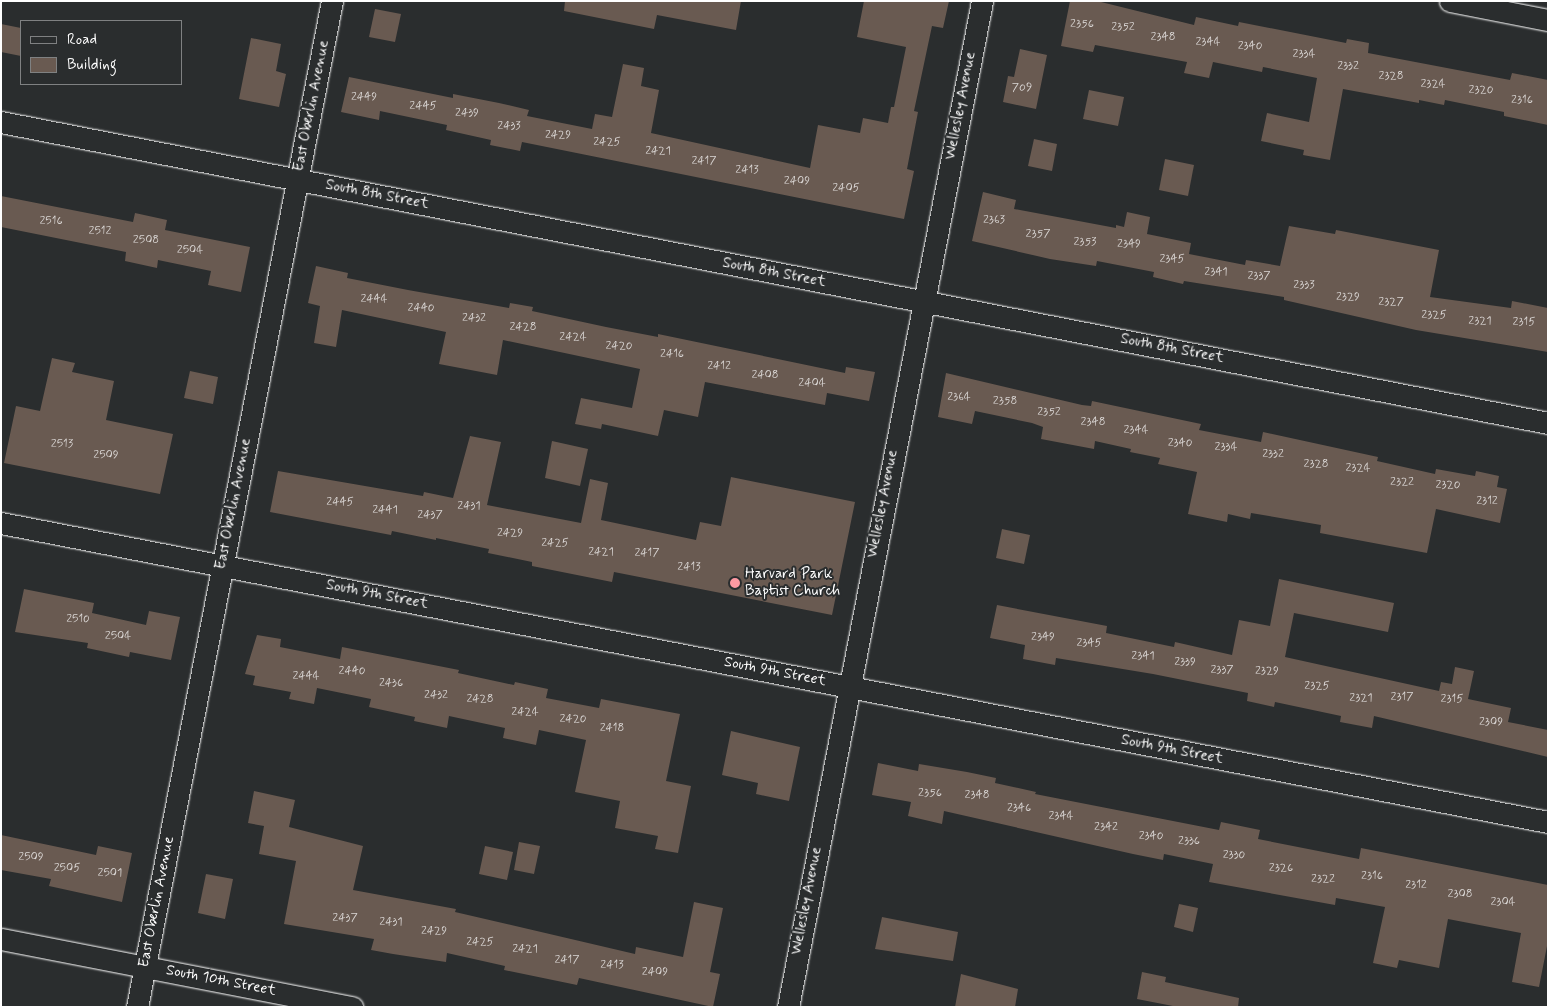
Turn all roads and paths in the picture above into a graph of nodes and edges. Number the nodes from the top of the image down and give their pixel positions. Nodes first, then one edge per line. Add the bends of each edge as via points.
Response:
1 (332, 1) edge
2 (982, 1) edge
3 (1450, 1) edge
4 (1548, 20) edge
5 (1, 122) edge
6 (297, 180) junction
7 (923, 301) junction
8 (1548, 423) edge
9 (1, 523) edge
10 (222, 565) junction
11 (848, 687) junction
12 (1548, 822) edge
13 (1, 939) edge
14 (145, 967) junction
15 (137, 1007) edge
16 (352, 1007) edge
17 (788, 1007) edge

1 - 6 street, East Oberlin Avenue
2 - 7 street, Wellesley Avenue
3 - 4 street
5 - 6 street, South 8th Street
6 - 7 street, South 8th Street
6 - 10 street, East Oberlin Avenue
7 - 8 street, South 8th Street
7 - 11 street, Wellesley Avenue
9 - 10 street, South 9th Street
10 - 11 street, South 9th Street
10 - 14 street, East Oberlin Avenue
11 - 12 street, South 9th Street
11 - 17 street, Wellesley Avenue
13 - 14 street, South 10th Street
14 - 15 street, East Oberlin Avenue
14 - 16 street, South 10th Street

